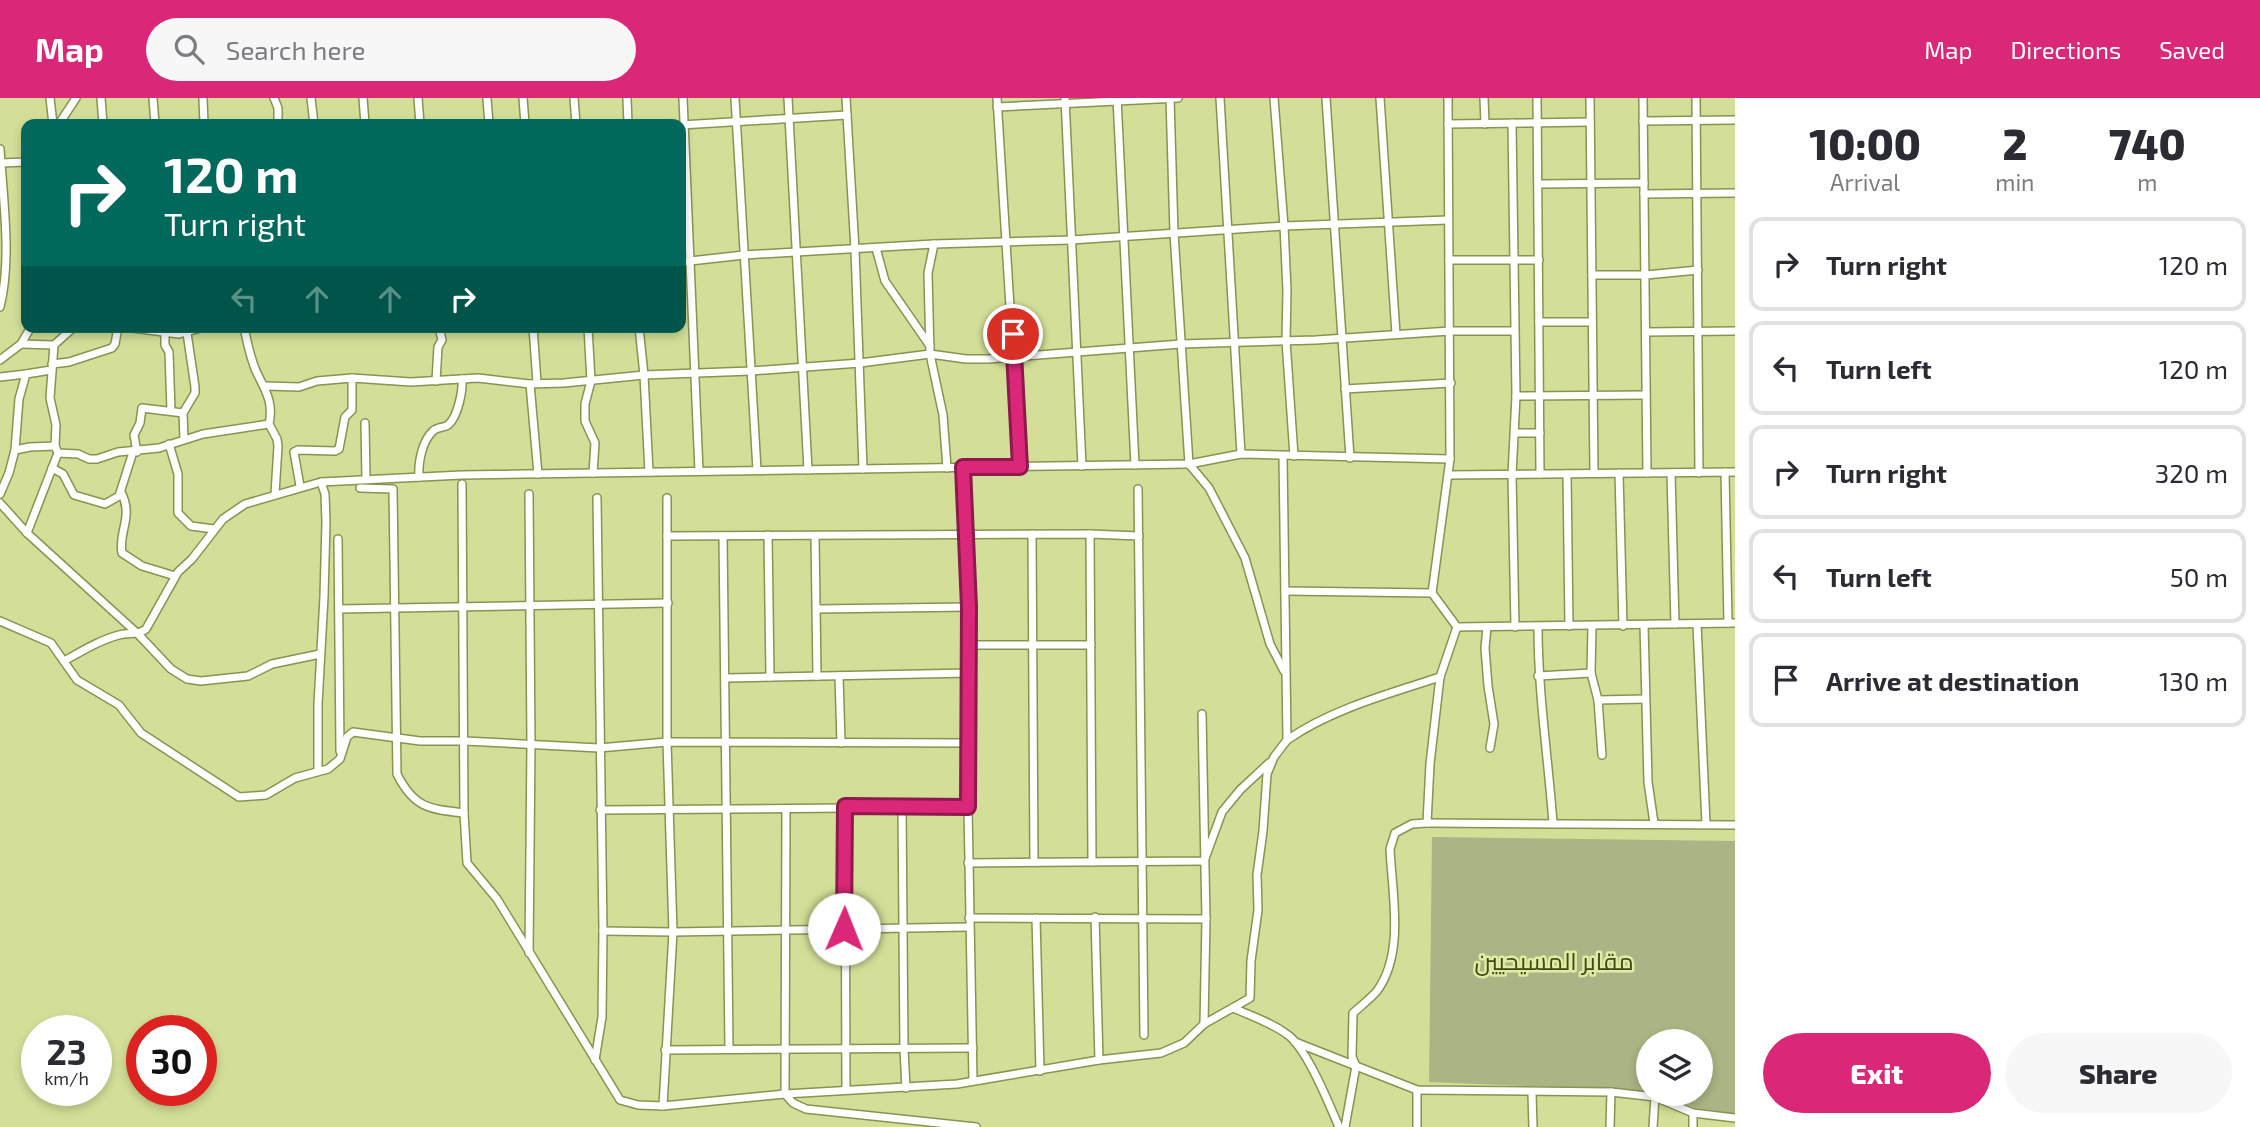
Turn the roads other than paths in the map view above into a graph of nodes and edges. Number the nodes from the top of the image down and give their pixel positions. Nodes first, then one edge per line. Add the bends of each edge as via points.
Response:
1 (50, 98) edge
2 (76, 98) edge
3 (101, 98) edge
4 (153, 98) edge
5 (203, 98) edge
6 (274, 98) edge
7 (312, 98) edge
8 (363, 98) edge
9 (418, 98) edge
10 (487, 98) edge
11 (523, 98) edge
12 (574, 98) edge
13 (627, 98) edge
14 (683, 98) edge
15 (735, 98) edge
16 (788, 98) edge
17 (846, 98) edge
18 (1170, 98) edge
19 (1178, 98) edge
20 (1220, 98) edge
21 (1274, 98) edge
22 (1326, 98) edge
23 (1380, 98) edge
24 (1448, 98) edge
25 (1484, 98) edge
26 (1537, 98) edge
27 (1590, 98) edge
28 (1643, 98) edge
29 (1696, 98) edge
30 (1117, 100) edge
31 (1065, 101) edge
32 (997, 102) edge
33 (846, 115) junction
34 (52, 119) edge
35 (62, 119) edge
36 (103, 119) edge
37 (155, 119) edge
38 (204, 119) edge
39 (278, 119) edge
40 (314, 119) edge
41 (365, 119) edge
42 (420, 119) edge
43 (489, 119) edge
44 (524, 119) edge
45 (576, 119) edge
46 (628, 119) edge
47 (683, 119) edge
48 (789, 119) junction
49 (1696, 120) junction
50 (1735, 120) edge
51 (1643, 121) junction
52 (736, 122) junction
53 (1590, 122) junction
54 (1512, 123) junction
55 (1537, 123) junction
56 (1448, 124) junction
57 (1485, 124) junction
58 (686, 125) edge
59 (0, 149) edge
60 (21, 162) edge
61 (0, 163) edge
62 (1591, 183) junction
63 (1644, 183) junction
64 (1539, 184) junction
65 (1735, 193) edge
66 (1644, 194) junction
67 (1698, 194) junction
68 (1448, 220) junction
69 (1388, 222) junction
70 (1333, 224) junction
71 (1284, 226) junction
72 (1227, 230) junction
73 (1174, 233) junction
74 (1123, 237) junction
75 (1072, 240) junction
76 (1006, 243) junction
77 (934, 244) junction
78 (876, 248) junction
79 (855, 250) junction
80 (797, 252) junction
81 (744, 255) junction
82 (1449, 260) junction
83 (1514, 260) junction
84 (1539, 260) junction
85 (686, 262) edge
86 (1698, 270) junction
87 (686, 272) edge
88 (1592, 275) junction
89 (1646, 275) junction
90 (0, 307) edge
91 (1592, 322) junction
92 (1539, 323) junction
93 (1450, 331) junction
94 (1514, 331) junction
95 (1646, 331) junction
96 (1699, 331) junction
97 (1735, 331) edge
98 (27, 333) edge
99 (67, 333) edge
100 (116, 333) edge
101 (164, 333) edge
102 (187, 333) edge
103 (245, 333) edge
104 (440, 333) edge
105 (533, 333) edge
106 (588, 333) edge
107 (640, 333) edge
108 (1396, 334) junction
109 (1341, 337) junction
110 (1286, 341) junction
111 (1234, 343) junction
112 (21, 344) junction
113 (1181, 344) junction
114 (54, 345) junction
115 (1129, 349) junction
116 (930, 350) junction
117 (1077, 352) junction
118 (2, 356) edge
119 (1014, 357) junction
120 (860, 363) junction
121 (52, 367) junction
122 (803, 367) junction
123 (751, 371) junction
124 (696, 373) junction
125 (26, 374) junction
126 (644, 375) junction
127 (0, 377) edge
128 (352, 378) junction
129 (462, 379) junction
130 (436, 381) junction
131 (591, 381) junction
132 (533, 383) junction
133 (1451, 383) junction
134 (265, 386) junction
135 (1345, 389) junction
136 (1594, 395) junction
137 (1646, 395) junction
138 (1516, 396) junction
139 (1540, 396) junction
140 (171, 411) junction
141 (183, 413) junction
142 (365, 423) dead end
143 (269, 424) junction
144 (1516, 433) junction
145 (1540, 433) junction
146 (184, 439) junction
147 (169, 444) junction
148 (57, 449) junction
149 (15, 450) junction
150 (135, 452) junction
151 (1241, 454) junction
152 (1283, 456) junction
153 (1294, 456) junction
154 (1350, 458) junction
155 (1450, 459) junction
156 (1189, 464) junction
157 (1135, 465) junction
158 (1082, 466) junction
159 (963, 467) junction
160 (1020, 467) junction
161 (52, 468) junction
162 (947, 468) junction
163 (863, 469) junction
164 (757, 470) junction
165 (808, 470) junction
166 (699, 471) junction
167 (649, 472) junction
168 (1726, 472) junction
169 (1735, 472) edge
170 (593, 473) junction
171 (1594, 473) junction
172 (1619, 473) junction
173 (1647, 473) junction
174 (1671, 473) junction
175 (1699, 473) junction
176 (538, 474) junction
177 (1512, 474) junction
178 (1540, 474) junction
179 (1567, 474) junction
180 (1450, 475) junction
181 (419, 477) junction
182 (366, 479) junction
183 (321, 482) junction
184 (461, 484) dead end
185 (300, 486) junction
186 (360, 488) dead end
187 (1138, 489) dead end
188 (121, 492) junction
189 (0, 494) edge
190 (275, 494) junction
191 (529, 494) dead end
192 (597, 498) dead end
193 (667, 498) dead end
194 (0, 503) edge
195 (214, 529) junction
196 (27, 533) junction
197 (1032, 534) junction
198 (1090, 534) junction
199 (768, 535) junction
200 (965, 535) junction
201 (667, 536) junction
202 (723, 536) junction
203 (815, 536) junction
204 (1139, 536) junction
205 (338, 540) dead end
206 (175, 576) junction
207 (1285, 591) junction
208 (1432, 593) junction
209 (668, 603) junction
210 (598, 605) junction
211 (530, 606) junction
212 (462, 607) junction
213 (969, 607) junction
214 (393, 608) junction
215 (339, 609) junction
216 (817, 609) junction
217 (0, 621) edge
218 (1731, 623) edge
219 (1675, 624) junction
220 (1697, 624) junction
221 (1644, 625) junction
222 (1569, 626) junction
223 (1592, 626) junction
224 (1623, 626) junction
225 (1457, 627) junction
226 (1487, 627) junction
227 (1515, 627) junction
228 (1538, 627) junction
229 (138, 634) junction
230 (970, 645) junction
231 (1033, 645) junction
232 (1091, 645) junction
233 (320, 654) junction
234 (64, 661) junction
235 (970, 673) junction
236 (1591, 673) junction
237 (1286, 675) junction
238 (817, 676) junction
239 (839, 676) junction
240 (1538, 676) junction
241 (771, 677) junction
242 (1440, 677) junction
243 (726, 678) junction
244 (1645, 699) junction
245 (1598, 700) junction
246 (1202, 714) dead end
247 (397, 740) junction
248 (1287, 740) junction
249 (464, 741) junction
250 (667, 742) junction
251 (726, 743) junction
252 (841, 743) junction
253 (968, 743) junction
254 (531, 744) junction
255 (599, 748) junction
256 (1490, 748) dead end
257 (1602, 755) dead end
258 (1274, 757) junction
259 (340, 759) junction
260 (318, 771) junction
261 (845, 806) junction
262 (902, 806) junction
263 (968, 807) junction
264 (727, 808) junction
265 (670, 809) junction
266 (786, 809) junction
267 (600, 810) junction
268 (464, 813) junction
269 (1427, 822) junction
270 (1553, 822) junction
271 (1654, 823) junction
272 (1706, 824) junction
273 (1735, 825) edge
274 (1204, 861) junction
275 (1034, 862) junction
276 (1092, 862) junction
277 (1141, 862) junction
278 (968, 863) junction
279 (1095, 917) junction
280 (970, 918) junction
281 (1036, 918) junction
282 (1144, 918) junction
283 (1206, 919) junction
284 (969, 927) junction
285 (903, 928) junction
286 (844, 929) junction
287 (729, 930) junction
288 (603, 931) junction
289 (786, 931) junction
290 (673, 932) junction
291 (529, 954) junction
292 (1233, 1008) junction
293 (1205, 1024) junction
294 (1144, 1035) dead end
295 (1295, 1042) junction
296 (729, 1048) junction
297 (973, 1048) junction
298 (786, 1049) junction
299 (846, 1049) junction
300 (904, 1049) junction
301 (665, 1050) junction
302 (1099, 1060) junction
303 (595, 1061) junction
304 (1356, 1066) junction
305 (1040, 1071) junction
306 (973, 1081) junction
307 (906, 1088) junction
308 (846, 1090) junction
309 (1417, 1090) junction
310 (1611, 1092) junction
311 (1532, 1093) junction
312 (785, 1094) junction
313 (1636, 1095) edge
314 (663, 1106) junction
315 (1654, 1106) edge
316 (1676, 1106) edge
317 (1693, 1113) junction
318 (1735, 1118) edge
319 (976, 1127) edge
320 (1339, 1127) edge
321 (1345, 1127) edge
322 (1418, 1127) edge
323 (1533, 1127) edge
324 (1609, 1127) edge
325 (1653, 1127) edge
326 (1693, 1127) edge

1 - 34 street
2 - 35 street
3 - 36 street
4 - 37 street
5 - 38 street
6 - 39 street
7 - 40 street
8 - 41 street
9 - 42 street
10 - 43 street
11 - 44 street
12 - 45 street
13 - 46 street
14 - 47 street
15 - 52 street
16 - 48 street
17 - 33 street
18 - 19 street
18 - 30 street
18 - 73 street
20 - 72 street
21 - 71 street
22 - 70 street
23 - 69 street
24 - 56 street
25 - 57 street
26 - 55 street
27 - 53 street
28 - 51 street
29 - 49 street
30 - 31 street
30 - 74 street
31 - 32 street
31 - 75 street
32 - 76 street
33 - 48 street
33 - 79 street
48 - 52 street
48 - 80 street
49 - 50 street
49 - 51 street
49 - 67 street
51 - 63 street
52 - 58 street
52 - 81 street
53 - 55 street
53 - 62 street
54 - 55 street
54 - 57 street
54 - 83 street
55 - 64 street
56 - 57 street
56 - 68 street
59 - 61 street
60 - 61 street
61 - 90 street via 5,255
62 - 63 street
62 - 64 street
62 - 88 street
63 - 66 street
64 - 84 street
65 - 67 street
66 - 67 street
66 - 89 street
67 - 86 street
68 - 69 street
68 - 82 street
69 - 70 street
69 - 108 street
70 - 71 street
70 - 109 street
71 - 72 street
71 - 110 street
72 - 73 street
72 - 111 street
73 - 74 street
73 - 113 street
74 - 75 street
74 - 115 street
75 - 76 street
75 - 117 street
76 - 77 street
76 - 119 street
77 - 78 street
77 - 116 street via 928,273
78 - 79 street
78 - 116 street via 885,281
79 - 80 street
79 - 120 street
80 - 81 street
80 - 122 street
81 - 85 street
81 - 123 street
82 - 83 street
82 - 93 street
83 - 84 street
83 - 94 street
84 - 92 street
86 - 89 street
86 - 96 street
87 - 124 street
88 - 89 street
88 - 91 street
89 - 95 street
91 - 92 street
91 - 136 street
92 - 139 street
93 - 94 street
93 - 108 street
93 - 133 street
94 - 138 street
95 - 96 street
95 - 137 street
96 - 97 street
96 - 175 street
98 - 112 street
99 - 114 street
100 - 121 street via 112,348
101 - 140 street
102 - 141 street via 195,393
103 - 134 street
104 - 130 street
105 - 132 street
106 - 131 street
107 - 126 street
108 - 109 street
109 - 110 street
109 - 135 street
110 - 111 street
110 - 153 street
111 - 113 street
111 - 151 street
112 - 114 street
112 - 118 street
113 - 115 street
113 - 156 street
114 - 121 street
115 - 117 street
115 - 157 street
116 - 119 street via 966,359
116 - 120 street
116 - 162 street via 943,415
117 - 119 street
117 - 158 street
119 - 160 street
120 - 122 street
120 - 163 street
121 - 125 street
121 - 148 street via 50,398
122 - 123 street
122 - 165 street
123 - 124 street
123 - 164 street
124 - 126 street
124 - 166 street
125 - 127 street
125 - 149 street
126 - 131 street
126 - 167 street
128 - 130 street
128 - 134 street via 299,387
128 - 185 street via 352,410 345,418 339,449 294,452
129 - 130 street
129 - 132 street
129 - 181 street via 459,408 449,424 433,431 424,446
131 - 132 street
131 - 170 street via 585,421 595,443
132 - 176 street
133 - 135 street
133 - 155 street
134 - 143 street
135 - 154 street
136 - 137 street
136 - 139 street
136 - 171 street
137 - 173 street
138 - 139 street
138 - 144 street
139 - 145 street
140 - 141 street
140 - 150 street via 142,408 134,435
141 - 146 street
142 - 182 street
143 - 146 street
143 - 190 street via 278,446
144 - 145 street
144 - 177 street
145 - 178 street
146 - 147 street
147 - 150 street
147 - 195 street via 178,474 178,513 191,526
148 - 149 street
148 - 150 street via 93,460
148 - 161 street
149 - 189 street
150 - 188 street
151 - 152 street
151 - 156 street
152 - 153 street
152 - 207 street
153 - 154 street
154 - 155 street
155 - 180 street
156 - 157 street
156 - 237 street via 1209,488 1239,546 1270,644
157 - 158 street
158 - 160 street
159 - 160 street
159 - 162 street
159 - 200 street
161 - 188 street via 65,477 74,495 105,504
161 - 196 street
162 - 163 street
163 - 165 street
164 - 165 street
164 - 166 street
166 - 167 street
167 - 170 street
168 - 169 street
168 - 175 street
168 - 218 street
170 - 176 street
171 - 172 street
171 - 179 street
172 - 173 street
172 - 224 street
173 - 174 street
174 - 175 street
174 - 219 street
176 - 181 street
177 - 178 street
177 - 180 street
177 - 227 street
178 - 179 street
179 - 222 street
180 - 208 street
181 - 182 street
182 - 183 street
183 - 185 street
183 - 233 street via 326,503
184 - 212 street
185 - 190 street
186 - 214 street via 393,489
187 - 204 street
188 - 206 street via 127,519 122,553 142,566
190 - 195 street via 245,504
191 - 211 street
192 - 210 street
193 - 201 street
194 - 196 street
195 - 206 street
196 - 229 street
197 - 198 street
197 - 200 street
197 - 231 street
198 - 204 street
198 - 232 street
199 - 202 street
199 - 203 street
199 - 241 street
200 - 203 street
200 - 213 street
201 - 202 street
201 - 209 street
202 - 243 street
203 - 216 street
204 - 277 street
205 - 215 street
206 - 229 street via 146,629
207 - 208 street
207 - 237 street
208 - 225 street
209 - 210 street
209 - 250 street
210 - 211 street
210 - 255 street
211 - 212 street
211 - 254 street
212 - 214 street
212 - 249 street
213 - 216 street
213 - 230 street
214 - 215 street
214 - 247 street
215 - 259 street
216 - 238 street
217 - 234 street via 51,643
218 - 220 street
219 - 220 street
219 - 221 street
220 - 272 street
221 - 224 street
221 - 244 street
222 - 223 street
222 - 228 street
223 - 224 street
223 - 236 street
225 - 226 street
225 - 242 street
226 - 227 street
226 - 256 street via 1485,648 1494,724
227 - 228 street
228 - 240 street
229 - 233 street via 171,669 193,681 248,676 272,664
229 - 234 street via 112,637
230 - 231 street
230 - 235 street
231 - 232 street
231 - 275 street
232 - 276 street
233 - 260 street
234 - 260 street via 77,680 118,705 141,733 233,795 266,795
235 - 239 street
235 - 253 street
236 - 240 street
236 - 245 street
237 - 248 street
238 - 239 street
238 - 241 street
239 - 252 street
240 - 270 street
241 - 243 street
242 - 248 street via 1334,714
242 - 269 street
243 - 251 street
244 - 245 street
244 - 271 street
245 - 257 street
246 - 274 street
247 - 249 street
247 - 259 street via 353,732
247 - 268 street via 397,774 403,787 434,810
248 - 258 street
249 - 254 street
249 - 268 street
250 - 251 street
250 - 255 street
250 - 265 street
251 - 252 street
251 - 264 street
252 - 253 street
253 - 263 street
254 - 255 street
254 - 291 street
255 - 267 street
258 - 274 street via 1222,812
258 - 292 street via 1267,775 1256,875 1258,910 1250,999
259 - 260 street
261 - 262 street
261 - 266 street
261 - 286 street
262 - 263 street
262 - 285 street
263 - 278 street
264 - 265 street
264 - 266 street
264 - 287 street
265 - 267 street
265 - 290 street
266 - 289 street
267 - 288 street
268 - 291 street via 467,863 497,899
269 - 270 street
269 - 304 street via 1395,833 1390,849 1395,949 1376,991 1353,1013
270 - 271 street
271 - 272 street
272 - 273 street
274 - 277 street
274 - 283 street
275 - 276 street
275 - 278 street
276 - 277 street
277 - 282 street
278 - 280 street
279 - 281 street
279 - 282 street
279 - 302 street
280 - 281 street
280 - 284 street
281 - 305 street
282 - 283 street
282 - 294 street
283 - 293 street
284 - 285 street
284 - 297 street
285 - 286 street
285 - 300 street
286 - 289 street
286 - 299 street
287 - 289 street
287 - 290 street
287 - 296 street
288 - 290 street
288 - 303 street via 602,1017
289 - 298 street
290 - 301 street
291 - 303 street
292 - 293 street
292 - 295 street
293 - 302 street via 1184,1043 1161,1053
295 - 304 street
295 - 320 street
296 - 298 street
296 - 301 street
297 - 300 street
297 - 306 street
298 - 299 street
298 - 312 street
299 - 300 street
299 - 308 street
300 - 307 street
301 - 314 street
302 - 305 street
303 - 314 street via 623,1102
304 - 309 street
304 - 321 street
305 - 306 street
306 - 307 street
307 - 308 street
308 - 312 street
309 - 311 street
309 - 322 street
310 - 311 street
310 - 313 street
310 - 324 street
311 - 323 street
312 - 314 street
312 - 319 street via 806,1109
315 - 325 street
316 - 317 street
317 - 318 street
317 - 326 street

